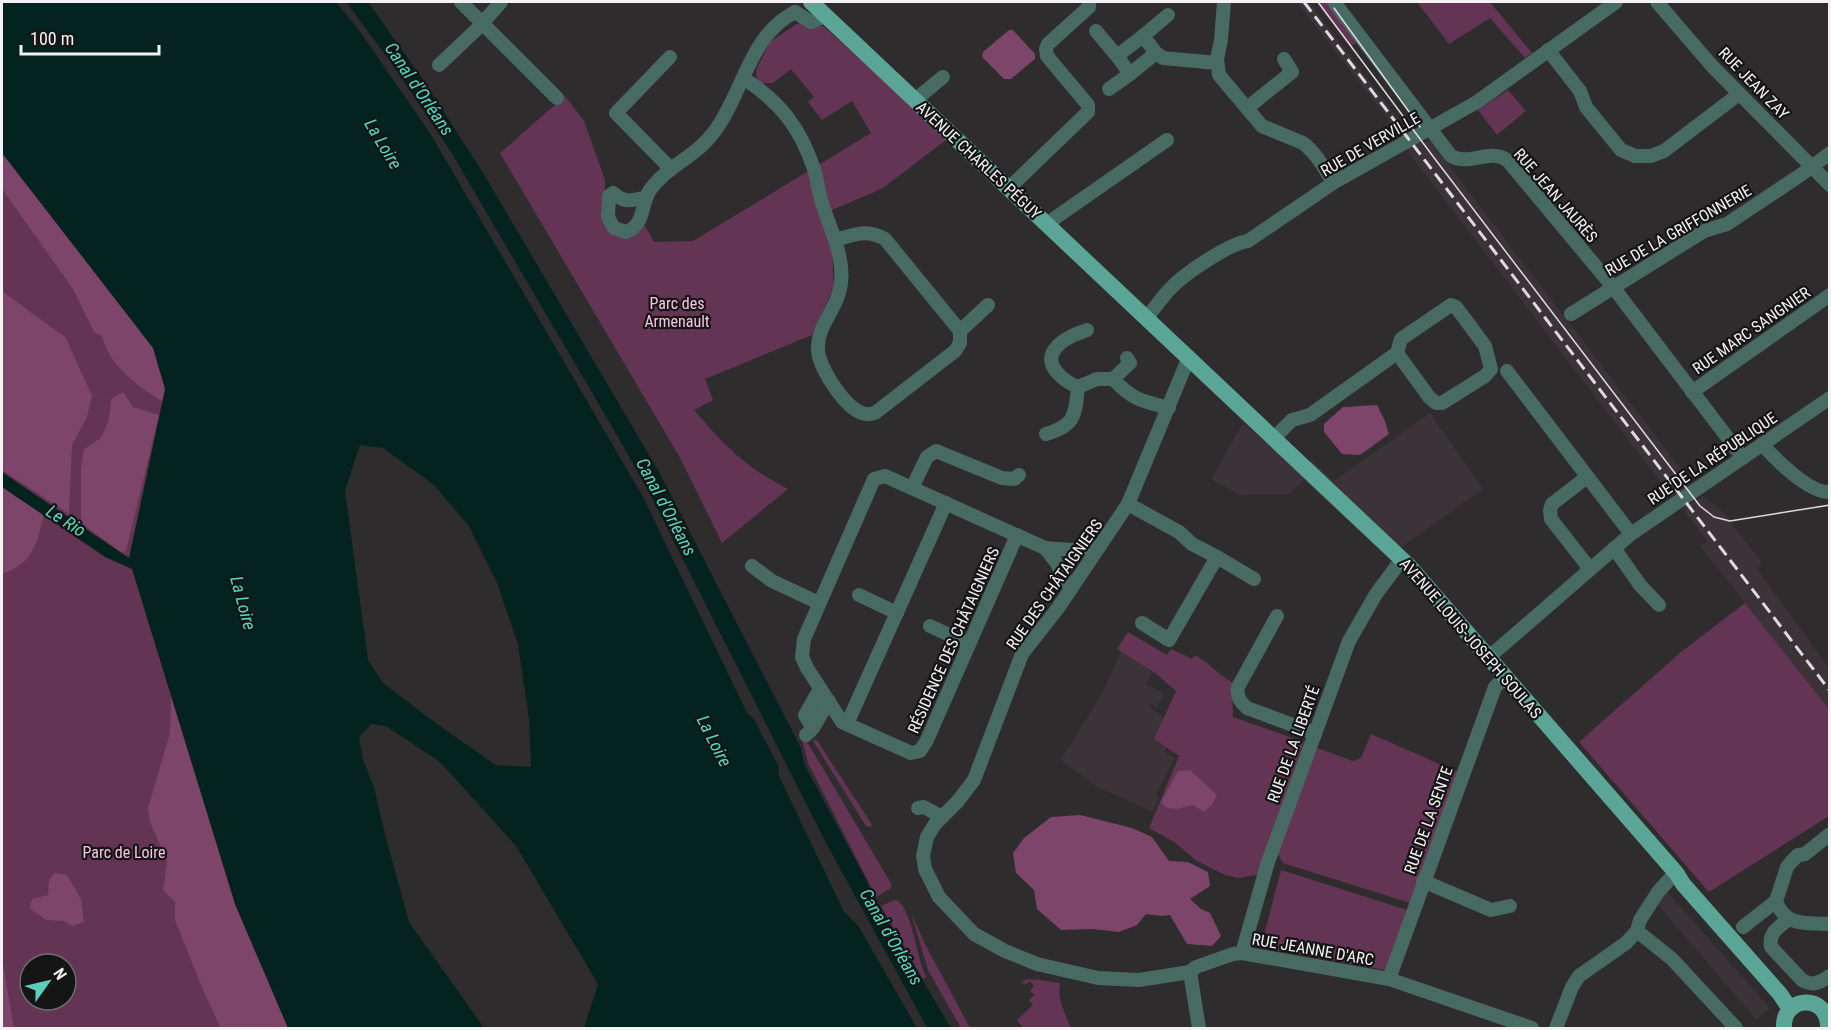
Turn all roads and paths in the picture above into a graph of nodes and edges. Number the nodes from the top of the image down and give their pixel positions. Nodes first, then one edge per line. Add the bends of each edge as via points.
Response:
1 (461, 2) edge
2 (501, 2) edge
3 (811, 2) edge
4 (1089, 2) edge
5 (1224, 2) edge
6 (1334, 2) edge
7 (1616, 2) edge
8 (1657, 2) edge
9 (793, 7) edge
10 (824, 14) junction
11 (1168, 15) dead end
12 (483, 22) junction
13 (1096, 31) dead end
14 (1143, 36) junction
15 (1548, 50) junction
16 (1156, 53) junction
17 (1117, 56) junction
18 (670, 57) dead end
19 (1284, 59) dead end
20 (1217, 63) junction
21 (439, 65) dead end
22 (1130, 74) junction
23 (943, 77) dead end
24 (743, 78) junction
25 (1109, 90) dead end
26 (1739, 94) junction
27 (557, 98) dead end
28 (915, 100) junction
29 (1247, 108) junction
30 (1430, 129) junction
31 (1167, 140) dead end
32 (1830, 153) edge
33 (1811, 166) junction
34 (671, 169) junction
35 (1333, 183) junction
36 (1830, 185) edge
37 (1009, 188) junction
38 (645, 198) dead end
39 (1048, 225) junction
40 (835, 240) junction
41 (1613, 287) junction
42 (1830, 295) edge
43 (988, 305) dead end
44 (1571, 314) dead end
45 (1147, 317) junction
46 (1087, 330) dead end
47 (960, 331) junction
48 (1397, 353) junction
49 (1188, 357) junction
50 (1126, 358) dead end
51 (1507, 371) dead end
52 (1113, 379) junction
53 (1078, 387) junction
54 (1692, 392) junction
55 (1830, 398) edge
56 (1169, 408) junction
57 (1046, 434) dead end
58 (1274, 438) junction
59 (1762, 444) junction
60 (1743, 458) junction
61 (1019, 475) dead end
62 (1587, 477) junction
63 (912, 488) junction
64 (1830, 492) edge
65 (946, 503) junction
66 (1128, 504) junction
67 (1631, 534) junction
68 (1017, 535) junction
69 (1100, 546) junction
70 (1045, 548) junction
71 (1614, 548) junction
72 (1217, 557) junction
73 (1402, 559) junction
74 (752, 566) dead end
75 (1590, 569) junction
76 (1254, 579) dead end
77 (1071, 589) junction
78 (859, 595) dead end
79 (819, 603) junction
80 (1659, 605) dead end
81 (897, 613) junction
82 (1276, 616) dead end
83 (1142, 623) dead end
84 (930, 626) dead end
85 (969, 644) junction
86 (1489, 657) junction
87 (1505, 677) junction
88 (820, 689) junction
89 (829, 701) junction
90 (848, 724) junction
91 (1314, 733) junction
92 (918, 808) dead end
93 (942, 817) junction
94 (1830, 834) edge
95 (1676, 873) junction
96 (1424, 881) junction
97 (933, 888) joint
98 (1776, 901) junction
99 (1510, 906) dead end
100 (1789, 919) junction
101 (1830, 924) edge
102 (1743, 927) dead end
103 (1637, 931) junction
104 (1242, 953) junction
105 (1190, 972) junction
106 (1830, 976) edge
107 (1389, 979) junction
108 (1795, 1006) junction
109 (1827, 1013) edge
110 (1199, 1029) edge
111 (1532, 1029) edge
112 (1556, 1029) edge
113 (1736, 1029) edge
114 (1784, 1029) edge

1 - 12 street
2 - 12 street
3 - 10 main road, AVENUE CHARLES PÉGUY
4 - 37 street via 1089,7 1046,49 1047,56 1088,105 1088,112
5 - 20 street
6 - 30 street, RUE JEAN JAURÈS
7 - 15 street, RUE DE VERVILLE
8 - 26 street, RUE JEAN ZAY
9 - 10 street via 811,22
9 - 24 street via 760,43
10 - 28 main road, AVENUE CHARLES PÉGUY
11 - 14 street
12 - 21 street
12 - 27 street
13 - 17 street
14 - 16 street
14 - 17 street
15 - 26 street via 1620,150 1635,156 1664,151
15 - 30 street, RUE DE VERVILLE via 1477,102
16 - 20 street via 1163,58
16 - 22 street
17 - 22 street
18 - 34 street via 616,113
19 - 29 street via 1292,72
20 - 29 street via 1219,75
22 - 25 street
23 - 28 street
24 - 34 street via 713,134
24 - 40 street via 777,103 796,126
26 - 33 street, RUE JEAN ZAY
28 - 37 main road, AVENUE CHARLES PÉGUY
29 - 35 street via 1262,126 1308,147
30 - 35 street, RUE DE VERVILLE
30 - 41 street, RUE JEAN JAURÈS via 1456,158 1505,158
31 - 39 street
32 - 33 street, RUE DE LA GRIFFONNERIE
33 - 36 street, RUE JEAN ZAY
33 - 41 street, RUE DE LA GRIFFONNERIE via 1727,224 1704,231
34 - 38 street
35 - 45 street, RUE DE VERVILLE via 1248,241 1209,258 1171,287
37 - 39 main road, AVENUE CHARLES PÉGUY
39 - 45 main road, AVENUE CHARLES PÉGUY
40 - 47 street via 866,232 885,239
40 - 47 street via 840,255 840,288 837,302 818,336 818,353 832,384 855,410 875,413 955,351
41 - 44 street, RUE DE LA GRIFFONNERIE
41 - 54 street, RUE JEAN JAURÈS
42 - 54 street, RUE MARC SANGNIER
43 - 47 street
45 - 49 main road, AVENUE LOUIS-JOSEPH SOULAS
46 - 53 street via 1062,342 1051,355 1056,373
48 - 48 street via 1401,339 1451,305 1485,346 1491,369 1442,403 1436,403
48 - 58 street via 1310,415 1292,420
49 - 56 street, RUE DES CHÂTAIGNIERS
49 - 58 main road, AVENUE LOUIS-JOSEPH SOULAS
50 - 52 street via 1130,363
51 - 62 street
52 - 53 street via 1097,379
52 - 56 street via 1138,400
53 - 57 street via 1075,416 1060,430
54 - 60 street, RUE JEAN JAURÈS
55 - 59 street, RUE DE LA RÉPUBLIQUE
56 - 66 street, RUE DES CHÂTAIGNIERS
58 - 73 main road, AVENUE LOUIS-JOSEPH SOULAS
59 - 60 street, RUE DE LA RÉPUBLIQUE
59 - 64 street via 1772,457 1811,487
60 - 67 street, RUE DE LA RÉPUBLIQUE
61 - 63 street via 1014,479 1002,478 936,451 927,458
62 - 67 street
62 - 75 street via 1552,504 1550,510 1551,519
63 - 65 street, RÉSIDENCE DES CHÂTAIGNIERS
63 - 79 street, RÉSIDENCE DES CHÂTAIGNIERS via 885,476 874,479
65 - 68 street, RÉSIDENCE DES CHÂTAIGNIERS
65 - 81 street
66 - 69 street, RUE DES CHÂTAIGNIERS
66 - 72 street
67 - 71 street, RUE DE LA RÉPUBLIQUE
68 - 70 street, RÉSIDENCE DES CHÂTAIGNIERS
68 - 85 street, RÉSIDENCE DES CHÂTAIGNIERS
69 - 70 street, RÉSIDENCE DES CHÂTAIGNIERS
69 - 77 street, RUE DES CHÂTAIGNIERS
70 - 77 street
71 - 75 street, RUE DE LA RÉPUBLIQUE
71 - 80 street
72 - 76 street
72 - 83 street via 1169,640
73 - 86 main road, AVENUE LOUIS-JOSEPH SOULAS
73 - 91 street, RUE DE LA LIBERTÉ via 1351,636
74 - 79 street via 772,581
75 - 86 street, RUE DE LA RÉPUBLIQUE
77 - 93 street, RUE DES CHÂTAIGNIERS via 1022,654 974,780
78 - 81 street
79 - 88 street, RÉSIDENCE DES CHÂTAIGNIERS via 802,657
81 - 90 street
82 - 91 street via 1238,687 1238,696 1246,708
84 - 85 street
85 - 90 street, RÉSIDENCE DES CHÂTAIGNIERS via 920,751 911,753
86 - 87 main road, AVENUE LOUIS-JOSEPH SOULAS
87 - 95 main road, AVENUE LOUIS-JOSEPH SOULAS
87 - 96 street, RUE DE LA SENTE via 1495,687
88 - 89 street, RÉSIDENCE DES CHÂTAIGNIERS
88 - 89 street via 806,715 810,731
89 - 90 street, RÉSIDENCE DES CHÂTAIGNIERS
91 - 104 street, RUE DE LA LIBERTÉ
92 - 93 street via 924,807
93 - 97 street, RUE DES CHÂTAIGNIERS via 924,845 925,869
94 - 98 street via 1794,858
95 - 103 street via 1658,892
95 - 108 main road, AVENUE LOUIS-JOSEPH SOULAS via 1687,880
96 - 99 street via 1491,910
96 - 107 street, RUE DE LA SENTE
97 - 105 street, RUE JEANNE D'ARC via 975,934 1030,961 1098,978 1139,980
98 - 100 street
98 - 102 street
100 - 101 street via 1796,923
100 - 106 street via 1773,932 1770,947 1809,984
103 - 112 street via 1579,976
103 - 113 street via 1672,959
104 - 105 street, RUE JEANNE D'ARC
104 - 107 street, RUE JEANNE D'ARC
105 - 110 street
107 - 111 street, RUE JEANNE D'ARC
108 - 109 main road via 1810,1003
108 - 114 main road via 1784,1021

